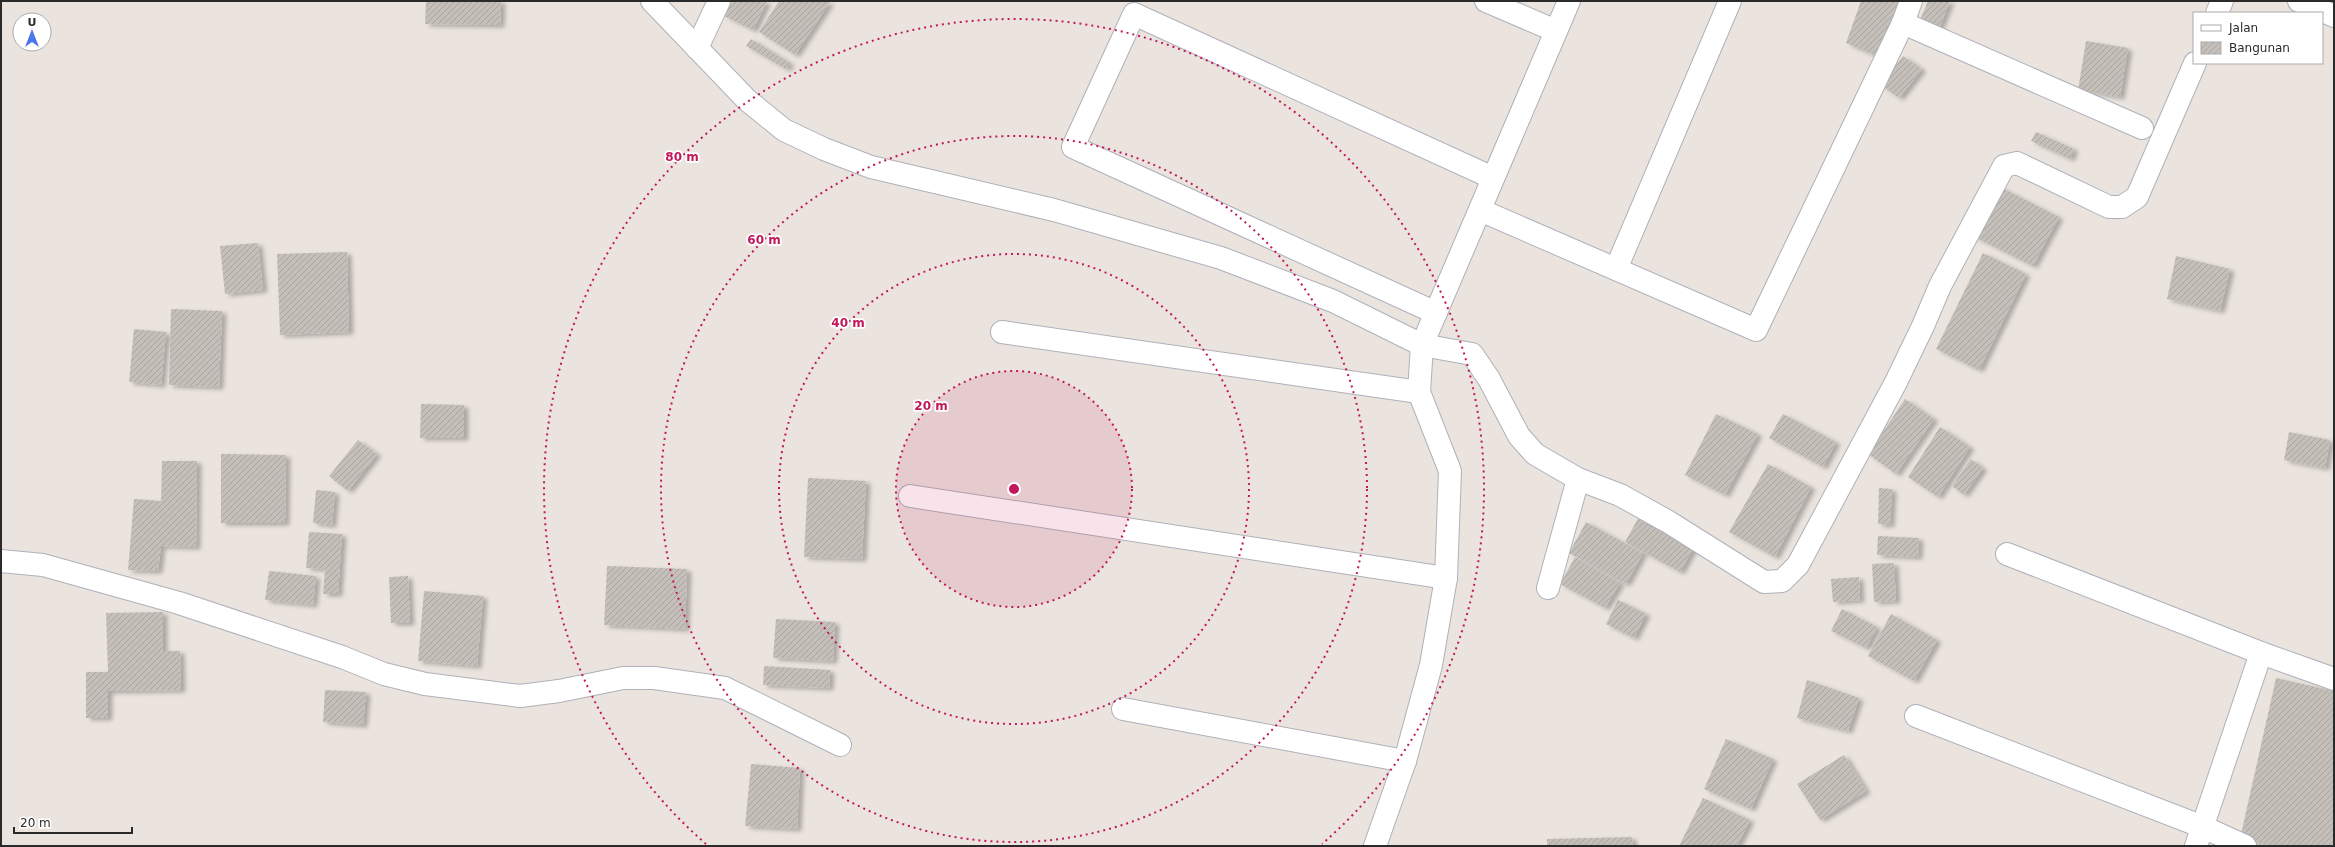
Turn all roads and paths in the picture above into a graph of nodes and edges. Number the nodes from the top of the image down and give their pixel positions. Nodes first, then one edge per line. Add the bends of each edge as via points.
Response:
1 (652, 1) edge
2 (719, 1) edge
3 (1486, 1) edge
4 (1569, 1) edge
5 (1730, 1) edge
6 (1911, 1) edge
7 (2222, 1) edge
8 (2299, 1) edge
9 (2217, 12) edge
10 (2334, 16) edge
11 (1903, 23) junction
12 (1556, 31) junction
13 (697, 48) junction
14 (2195, 64) edge
15 (2142, 128) dead end
16 (1493, 178) junction
17 (1480, 210) junction
18 (1616, 269) junction
19 (1436, 313) junction
20 (1002, 332) dead end
21 (1422, 345) junction
22 (1419, 392) junction
23 (1578, 479) junction
24 (910, 496) dead end
25 (2007, 554) dead end
26 (1, 560) edge
27 (1446, 578) junction
28 (1548, 588) dead end
29 (2262, 653) junction
30 (2334, 679) edge
31 (1123, 709) dead end
32 (1916, 716) dead end
33 (840, 745) dead end
34 (1405, 761) junction
35 (2200, 837) edge
36 (1375, 846) edge
37 (2245, 846) edge

1 - 13 street
2 - 13 street
3 - 12 street
4 - 12 street
5 - 18 street
6 - 11 street
7 - 9 street
8 - 10 street
11 - 15 street
11 - 18 street via 1756,330
12 - 16 street
13 - 21 street via 747,100 784,130 824,149 871,167 1054,210 1221,258 1333,301
14 - 23 street via 2137,197 2122,207 2109,207 2017,163 2004,166 1940,286 1924,326 1896,382 1798,565 1782,581 1764,582 1667,521 1620,495
16 - 17 street
16 - 19 street via 1134,14 1073,146
17 - 18 street
17 - 19 street
19 - 21 street
20 - 22 street
21 - 22 street
21 - 23 street via 1472,354 1489,379 1519,436 1535,454
22 - 27 street via 1450,471
23 - 28 street
24 - 27 street
25 - 29 street
26 - 33 street via 42,565 179,603 342,657 384,674 425,684 520,696 623,678 654,678 725,688
27 - 34 street via 1431,665
29 - 30 street
29 - 35 street
31 - 34 street
32 - 35 street
34 - 36 street
35 - 37 street

